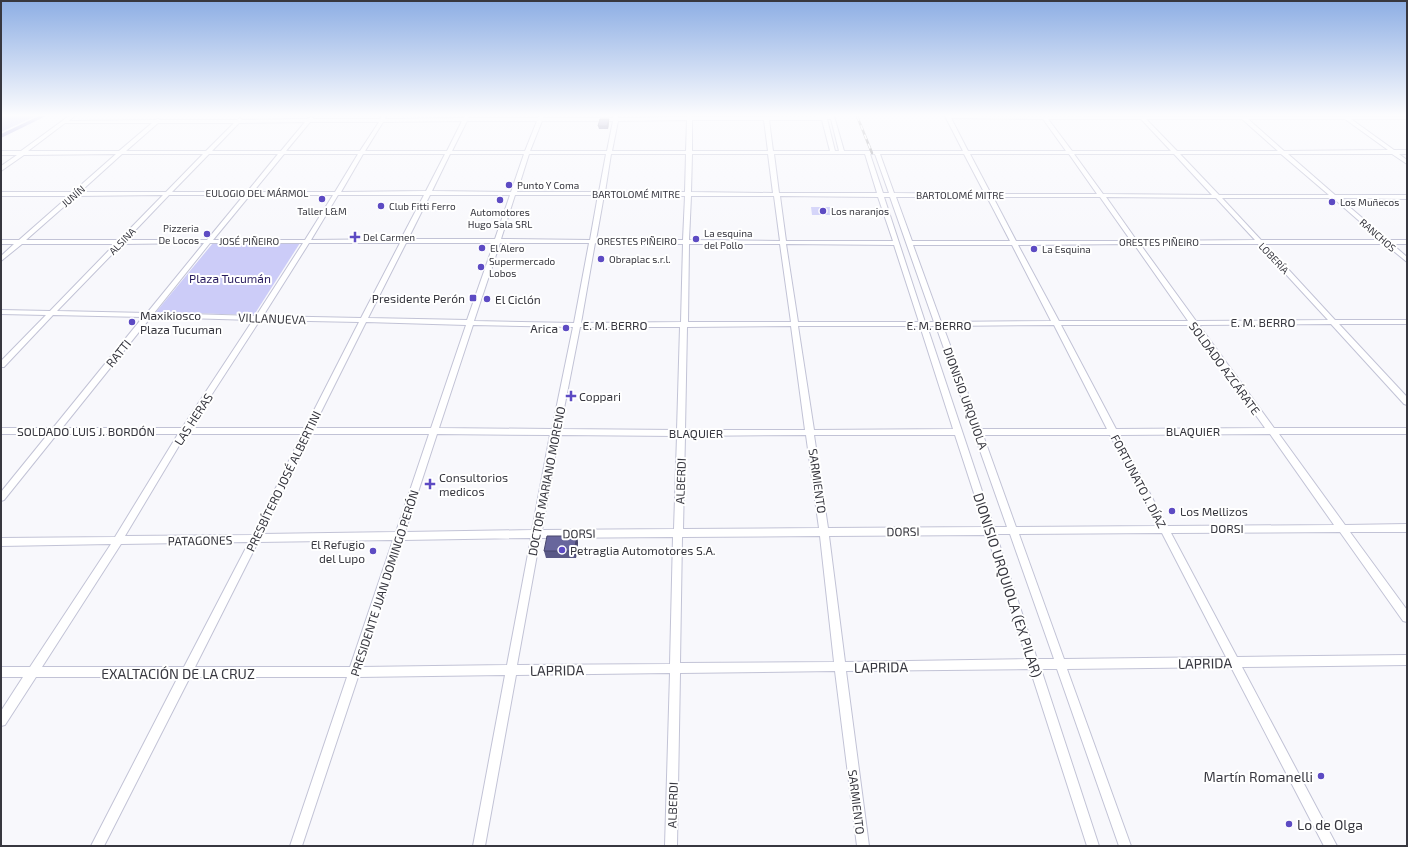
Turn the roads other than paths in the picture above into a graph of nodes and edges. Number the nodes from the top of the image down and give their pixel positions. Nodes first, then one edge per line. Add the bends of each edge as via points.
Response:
1 (20, 156) edge
2 (119, 156) edge
3 (204, 156) edge
4 (280, 156) edge
5 (359, 156) edge
6 (447, 156) edge
7 (526, 156) edge
8 (608, 156) edge
9 (689, 156) edge
10 (771, 156) edge
11 (868, 156) edge
12 (879, 156) edge
13 (968, 156) edge
14 (1073, 156) edge
15 (1179, 156) edge
16 (1286, 156) edge
17 (1398, 156) edge
18 (1407, 162) edge
19 (1, 169) edge
20 (249, 193) junction
21 (335, 193) junction
22 (428, 193) junction
23 (1, 194) edge
24 (75, 194) junction
25 (168, 194) junction
26 (513, 194) junction
27 (601, 194) junction
28 (688, 194) junction
29 (777, 194) junction
30 (880, 195) junction
31 (894, 195) junction
32 (989, 195) junction
33 (1102, 196) junction
34 (1217, 196) junction
35 (1334, 196) junction
36 (1407, 197) edge
37 (209, 241) junction
38 (307, 241) junction
39 (405, 241) junction
40 (498, 241) junction
41 (591, 241) junction
42 (1, 242) edge
43 (20, 242) junction
44 (120, 242) junction
45 (686, 242) junction
46 (1013, 242) junction
47 (1135, 242) junction
48 (1259, 242) junction
49 (1387, 242) junction
50 (1407, 242) edge
51 (783, 243) junction
52 (896, 243) junction
53 (910, 243) junction
54 (1, 259) edge
55 (1407, 260) edge
56 (1, 312) edge
57 (51, 313) junction
58 (150, 315) junction
59 (259, 317) junction
60 (364, 321) junction
61 (1192, 322) junction
62 (1407, 322) edge
63 (1055, 323) junction
64 (1334, 323) junction
65 (470, 324) junction
66 (577, 325) junction
67 (684, 325) junction
68 (795, 325) junction
69 (923, 325) junction
70 (940, 325) junction
71 (1, 365) edge
72 (1407, 402) edge
73 (1, 431) edge
74 (55, 431) junction
75 (184, 431) junction
76 (435, 431) junction
77 (1270, 431) junction
78 (1407, 431) edge
79 (307, 432) junction
80 (555, 432) junction
81 (958, 432) junction
82 (978, 432) junction
83 (1113, 432) junction
84 (681, 433) junction
85 (811, 433) junction
86 (1, 498) edge
87 (1164, 528) junction
88 (1342, 528) junction
89 (1407, 528) edge
90 (990, 530) junction
91 (1013, 530) junction
92 (678, 532) junction
93 (824, 532) junction
94 (536, 534) junction
95 (399, 535) junction
96 (255, 539) junction
97 (1, 542) edge
98 (117, 542) junction
99 (1407, 618) edge
100 (1407, 660) edge
101 (1234, 662) junction
102 (1035, 665) junction
103 (1061, 665) junction
104 (840, 667) junction
105 (676, 668) junction
106 (511, 670) junction
107 (1, 672) edge
108 (33, 672) junction
109 (355, 672) junction
110 (185, 673) junction
111 (1, 721) edge
112 (97, 846) edge
113 (296, 846) edge
114 (478, 846) edge
115 (671, 846) edge
116 (863, 846) edge
117 (1093, 846) edge
118 (1125, 846) edge
119 (1331, 846) edge

1 - 19 street
2 - 24 street, JUNÍN
3 - 25 street, ALSINA
4 - 20 street, RATTI
5 - 21 street, LAS HERAS
6 - 22 street, PRESBÍTERO JOSÉ ALBERTINI
7 - 26 street, PRESIDENTE JUAN DOMINGO PERÓN
8 - 27 street, DOCTOR MARIANO MORENO
9 - 28 street, ALBERDI
10 - 29 street, SARMIENTO
11 - 30 street
12 - 31 street, DIONISIO URQUIOLA
13 - 32 street, FORTUNATO J. DÍAZ
14 - 33 street, SOLDADO AZCÁRATE
15 - 34 street, LOBERÍA
16 - 35 street, RANCHOS
17 - 18 street
20 - 21 street, EULOGIO DEL MÁRMOL
20 - 25 street, EULOGIO DEL MÁRMOL
20 - 37 street, RATTI
21 - 22 street, EULOGIO DEL MÁRMOL
21 - 38 street, LAS HERAS
22 - 26 street, EULOGIO DEL MÁRMOL
22 - 39 street, PRESBÍTERO JOSÉ ALBERTINI
23 - 24 street, EULOGIO DEL MÁRMOL
24 - 25 street, EULOGIO DEL MÁRMOL
24 - 43 street, JUNÍN
25 - 44 street, ALSINA
26 - 27 street, BARTOLOMÉ MITRE
26 - 40 street, PRESIDENTE JUAN DOMINGO PERÓN
27 - 28 street, BARTOLOMÉ MITRE
27 - 41 street, DOCTOR MARIANO MORENO
28 - 29 street, BARTOLOMÉ MITRE
28 - 45 street, ALBERDI
29 - 30 street, BARTOLOMÉ MITRE
29 - 51 street, SARMIENTO
30 - 31 street, BARTOLOMÉ MITRE
30 - 52 street
31 - 32 street, BARTOLOMÉ MITRE
31 - 53 street, DIONISIO URQUIOLA
32 - 33 street, BARTOLOMÉ MITRE
32 - 46 street, FORTUNATO J. DÍAZ
33 - 34 street, BARTOLOMÉ MITRE
33 - 47 street, SOLDADO AZCÁRATE
34 - 35 street, BARTOLOMÉ MITRE
34 - 48 street, LOBERÍA
35 - 36 street, BARTOLOMÉ MITRE
35 - 49 street, RANCHOS
37 - 38 street, JOSÉ PIÑEIRO
37 - 44 street, JOSÉ PIÑEIRO
37 - 58 street, RATTI
38 - 39 street, JOSÉ PIÑEIRO
38 - 59 street, LAS HERAS
39 - 40 street, JOSÉ PIÑEIRO
39 - 60 street, PRESBÍTERO JOSÉ ALBERTINI
40 - 41 street, ORESTES PIÑEIRO
40 - 65 street, PRESIDENTE JUAN DOMINGO PERÓN
41 - 45 street, ORESTES PIÑEIRO
41 - 66 street, DOCTOR MARIANO MORENO
42 - 43 street, JOSÉ PIÑEIRO
43 - 44 street, JOSÉ PIÑEIRO
43 - 54 street, JUNÍN
44 - 57 street, ALSINA
45 - 51 street, ORESTES PIÑEIRO
45 - 67 street, ALBERDI
46 - 47 street, ORESTES PIÑEIRO
46 - 53 street, ORESTES PIÑEIRO
46 - 63 street, FORTUNATO J. DÍAZ
47 - 48 street, ORESTES PIÑEIRO
47 - 61 street, SOLDADO AZCÁRATE
48 - 49 street, ORESTES PIÑEIRO
48 - 64 street, LOBERÍA
49 - 50 street, ORESTES PIÑEIRO
49 - 55 street, RANCHOS
51 - 52 street, ORESTES PIÑEIRO
51 - 68 street, SARMIENTO
52 - 69 street
53 - 70 street, DIONISIO URQUIOLA
56 - 57 street, VILLANUEVA
57 - 58 street, VILLANUEVA
57 - 71 street, ALSINA
58 - 59 street, VILLANUEVA
58 - 74 street, RATTI
59 - 60 street, VILLANUEVA
59 - 75 street, LAS HERAS
60 - 65 street, VILLANUEVA
60 - 79 street, PRESBÍTERO JOSÉ ALBERTINI
61 - 63 street, E. M. BERRO
61 - 64 street, E. M. BERRO
61 - 77 street, SOLDADO AZCÁRATE
62 - 64 street, E. M. BERRO
63 - 70 street, E. M. BERRO
63 - 83 street, FORTUNATO J. DÍAZ
64 - 72 street, LOBERÍA
65 - 66 street, E. M. BERRO
65 - 76 street, PRESIDENTE JUAN DOMINGO PERÓN
66 - 67 street, E. M. BERRO
66 - 80 street, DOCTOR MARIANO MORENO
67 - 68 street, E. M. BERRO
67 - 84 street, ALBERDI
68 - 69 street, E. M. BERRO
68 - 85 street, SARMIENTO
69 - 70 street, E. M. BERRO
69 - 81 street, DIONISIO URQUIOLA (EX PILAR)
70 - 82 street, DIONISIO URQUIOLA
73 - 74 street, SOLDADO LUIS J. BORDÓN
74 - 75 street, SOLDADO LUIS J. BORDÓN
74 - 86 street, RATTI
75 - 79 street, SOLDADO LUIS J. BORDÓN
75 - 98 street, LAS HERAS
76 - 79 street, SOLDADO LUIS J. BORDÓN
76 - 80 street, BLAQUIER
76 - 95 street, PRESIDENTE JUAN DOMINGO PERÓN
77 - 78 street, BLAQUIER
77 - 83 street, BLAQUIER
77 - 88 street, SOLDADO AZCÁRATE
79 - 96 street, PRESBÍTERO JOSÉ ALBERTINI
80 - 84 street, BLAQUIER
80 - 94 street, DOCTOR MARIANO MORENO
81 - 85 street, BLAQUIER
81 - 90 street, DIONISIO URQUIOLA (EX PILAR)
82 - 83 street, BLAQUIER
82 - 91 street, DIONISIO URQUIOLA
83 - 87 street, FORTUNATO J. DÍAZ
84 - 85 street, BLAQUIER
84 - 92 street, ALBERDI
85 - 93 street, SARMIENTO
87 - 88 street, DORSI
87 - 91 street, DORSI
87 - 101 street, FORTUNATO J. DÍAZ
88 - 89 street, DORSI
88 - 99 street, SOLDADO AZCÁRATE
90 - 91 street, DORSI
90 - 93 street, DORSI
90 - 102 street, DIONISIO URQUIOLA (EX PILAR)
91 - 103 street, DIONISIO URQUIOLA (EX PILAR)
92 - 93 street, DORSI
92 - 94 street, DORSI
92 - 105 street, ALBERDI
93 - 104 street, SARMIENTO
94 - 95 street, DORSI
94 - 106 street, DOCTOR MARIANO MORENO
95 - 96 street, PATAGONES
95 - 109 street, PRESIDENTE JUAN DOMINGO PERÓN
96 - 98 street, PATAGONES
96 - 110 street, PRESBÍTERO JOSÉ ALBERTINI
97 - 98 street, PATAGONES
98 - 108 street, LAS HERAS
100 - 101 street, LAPRIDA
101 - 103 street, LAPRIDA
101 - 119 street, FORTUNATO J. DÍAZ
102 - 103 street, LAPRIDA
102 - 104 street, LAPRIDA
102 - 117 street, DIONISIO URQUIOLA (EX PILAR)
103 - 118 street, DIONISIO URQUIOLA (EX PILAR)
104 - 105 street, LAPRIDA
104 - 116 street, SARMIENTO
105 - 106 street, LAPRIDA
105 - 115 street, ALBERDI
106 - 109 street, LAPRIDA
106 - 114 street, DOCTOR MARIANO MORENO
107 - 108 street, EXALTACIÓN DE LA CRUZ
108 - 110 street, EXALTACIÓN DE LA CRUZ
108 - 111 street, LAS HERAS
109 - 110 street, EXALTACIÓN DE LA CRUZ
109 - 113 street, PRESIDENTE JUAN DOMINGO PERÓN
110 - 112 street, PRESBÍTERO JOSÉ ALBERTINI

